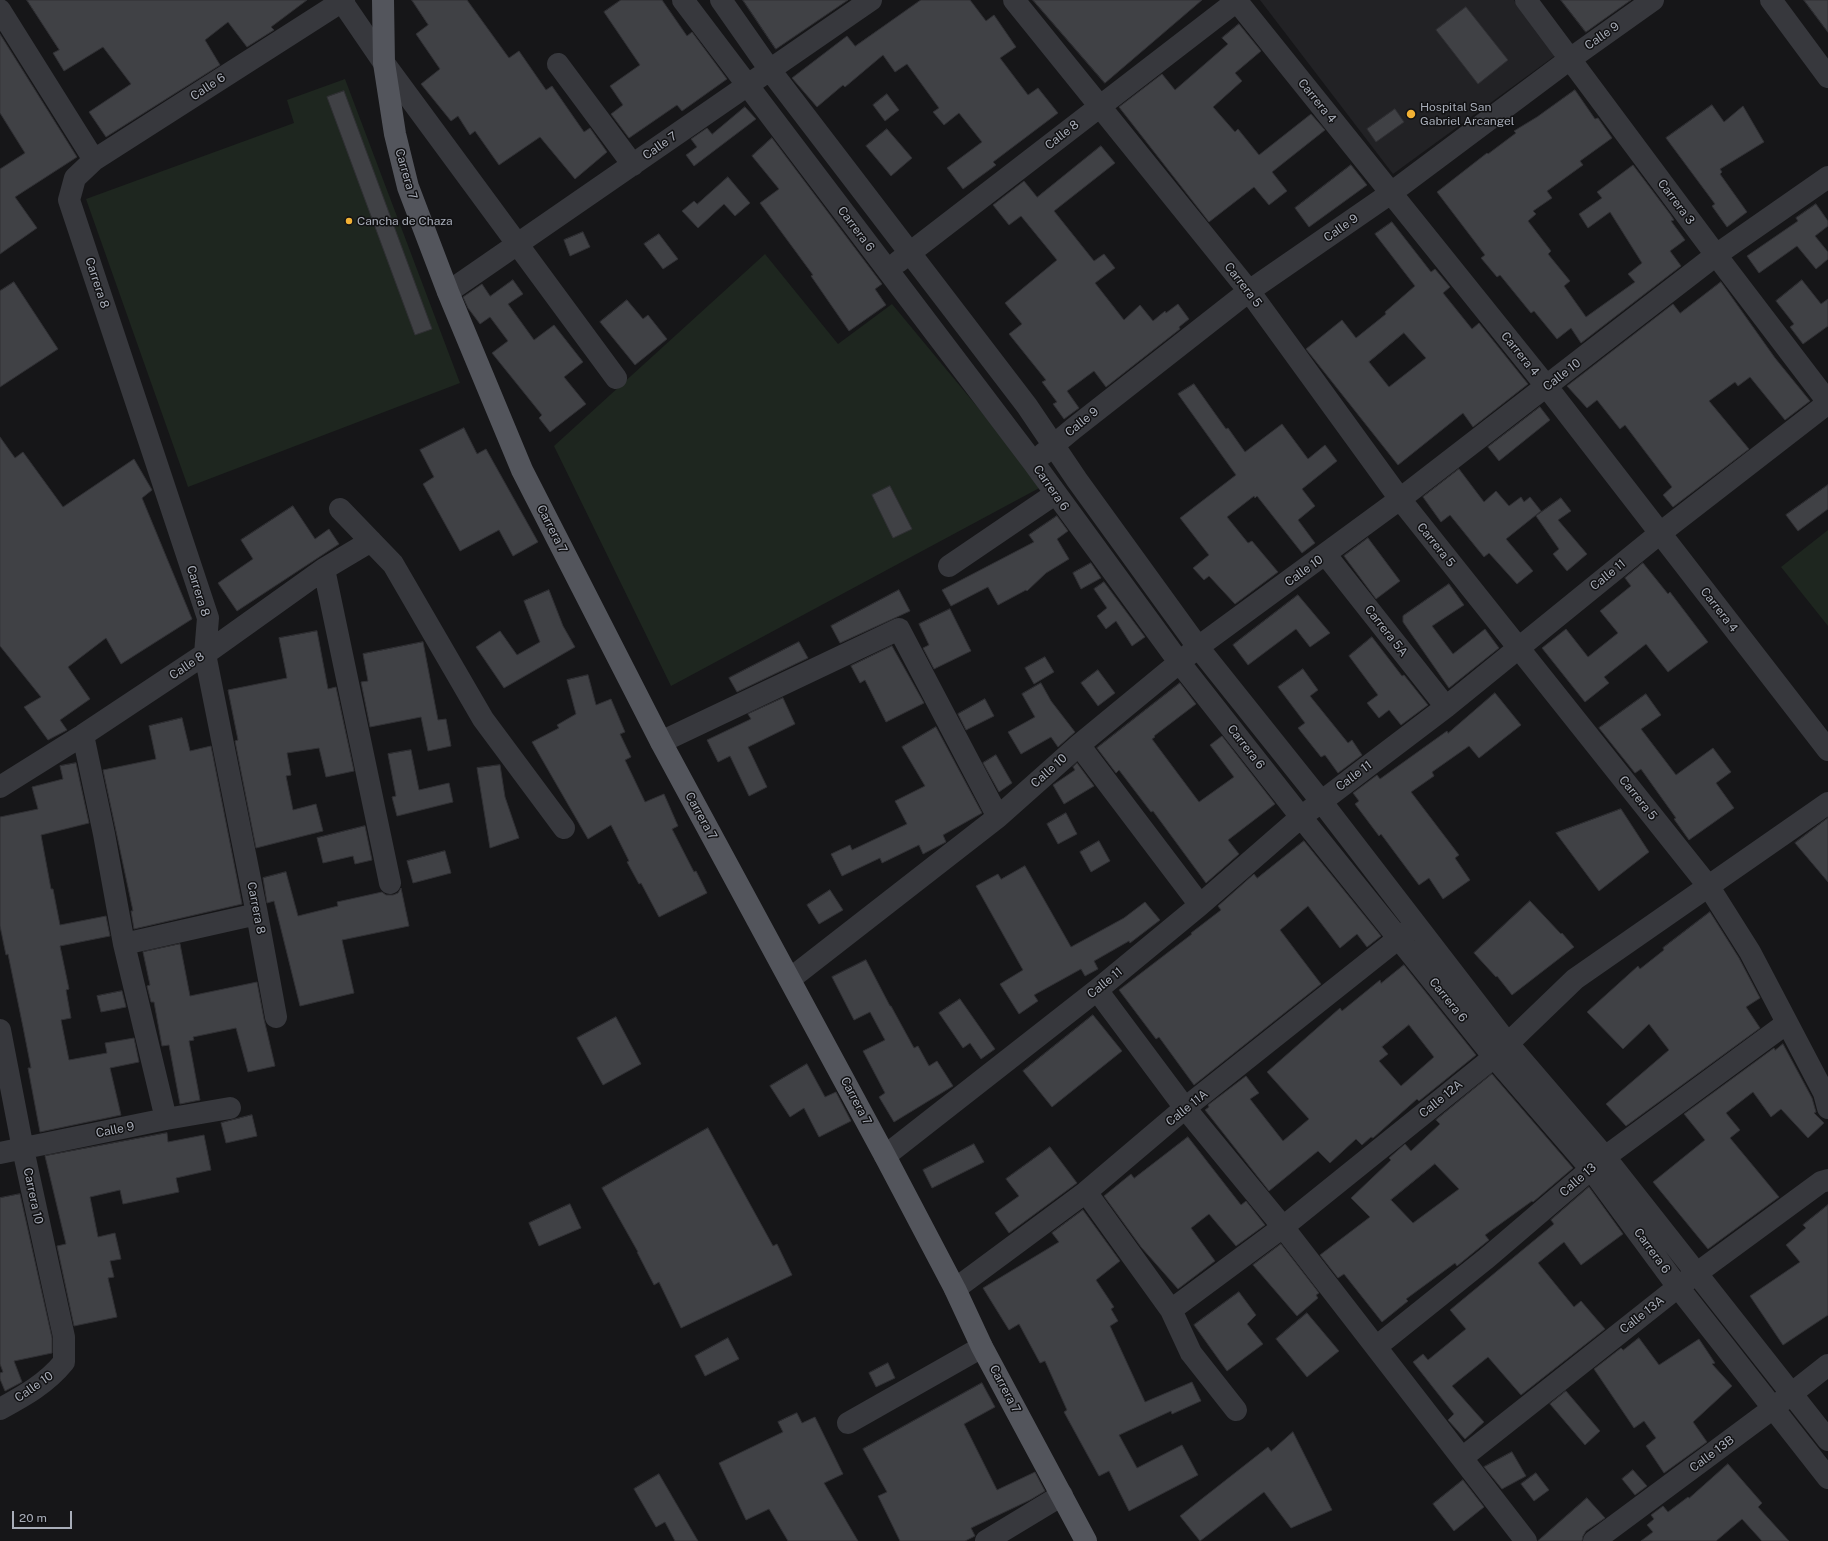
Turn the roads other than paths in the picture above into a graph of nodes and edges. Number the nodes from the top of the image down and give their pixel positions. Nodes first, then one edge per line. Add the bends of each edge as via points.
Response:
1 (342, 0) edge
2 (383, 0) edge
3 (683, 0) edge
4 (721, 0) edge
5 (871, 0) edge
6 (1014, 0) edge
7 (1237, 0) edge
8 (1526, 0) edge
9 (1653, 0) edge
10 (1771, 0) edge
11 (0, 10) edge
12 (1570, 59) junction
13 (384, 63) junction
14 (558, 64) dead end
15 (770, 70) junction
16 (1828, 77) edge
17 (748, 85) junction
18 (1100, 106) junction
19 (94, 160) junction
20 (633, 165) junction
21 (1828, 177) edge
22 (75, 178) joint
23 (1391, 193) junction
24 (517, 244) junction
25 (909, 253) junction
26 (1716, 255) junction
27 (887, 270) junction
28 (1249, 291) junction
29 (448, 292) junction
30 (616, 378) dead end
31 (1547, 387) junction
32 (1828, 402) edge
33 (1054, 445) junction
34 (1033, 462) junction
35 (1055, 494) junction
36 (1400, 499) junction
37 (340, 509) dead end
38 (1659, 534) junction
39 (371, 541) junction
40 (1326, 555) junction
41 (949, 566) dead end
42 (324, 569) junction
43 (1198, 647) junction
44 (1518, 648) junction
45 (205, 654) junction
46 (1179, 662) junction
47 (1446, 707) junction
48 (82, 735) junction
49 (661, 742) junction
50 (1079, 745) junction
51 (1828, 750) edge
52 (0, 787) edge
53 (1322, 801) junction
54 (1828, 803) edge
55 (998, 817) junction
56 (1301, 817) junction
57 (564, 828) dead end
58 (390, 883) dead end
59 (1709, 887) junction
60 (1200, 905) junction
61 (257, 914) junction
62 (1416, 924) junction
63 (1399, 939) junction
64 (124, 944) junction
65 (790, 979) junction
66 (1097, 990) junction
67 (276, 1017) dead end
68 (1787, 1023) junction
69 (0, 1030) edge
70 (1501, 1051) junction
71 (230, 1108) dead end
72 (1185, 1108) junction
73 (1828, 1108) edge
74 (166, 1119) junction
75 (23, 1149) junction
76 (0, 1153) edge
77 (885, 1156) junction
78 (1598, 1163) junction
79 (1828, 1180) edge
80 (1086, 1192) junction
81 (1283, 1227) junction
82 (1697, 1273) junction
83 (1678, 1287) junction
84 (955, 1289) junction
85 (1171, 1310) junction
86 (982, 1347) junction
87 (1376, 1347) junction
88 (64, 1362) joint
89 (1828, 1364) edge
90 (1791, 1393) junction
91 (0, 1409) edge
92 (1772, 1409) junction
93 (1236, 1410) dead end
94 (848, 1423) dead end
95 (1828, 1440) edge
96 (1462, 1458) junction
97 (1828, 1478) edge
98 (1062, 1495) junction
99 (986, 1541) edge
100 (1086, 1541) edge
101 (1526, 1541) edge
102 (1594, 1541) edge

1 - 13 street, Carrera 7
1 - 19 street, Calle 6
2 - 13 main road, Carrera 7
3 - 17 street, Carrera 6
4 - 15 street, Carrera 6
5 - 15 street, Calle 7
6 - 18 street, Carrera 5
7 - 18 street, Calle 8
7 - 23 street, Carrera 4
8 - 12 street, Carrera 3
9 - 12 street, Calle 9
10 - 16 street
11 - 19 street
12 - 23 street, Calle 9
12 - 26 street, Carrera 3
13 - 24 street, Carrera 7
13 - 29 main road, Carrera 7 via 395,134 408,187
14 - 20 street
15 - 17 street, Calle 7
15 - 25 street, Carrera 6
17 - 20 street, Calle 7
17 - 27 street, Carrera 6
18 - 25 street, Calle 8
18 - 28 street, Carrera 5
19 - 22 street, Calle 6
20 - 24 street, Calle 7
21 - 26 street, Calle 10
22 - 45 street, Carrera 8 via 69,200 208,618
23 - 28 street, Calle 9
23 - 31 street, Carrera 4
24 - 29 street, Calle 7
24 - 30 street, Carrera 7
25 - 27 street, Calle 8
25 - 33 street, Carrera 6
26 - 31 street, Calle 10
26 - 32 street, Carrera 3
27 - 34 street, Carrera 6
28 - 33 street, Calle 9
28 - 36 street, Carrera 5
29 - 49 main road, Carrera 7 via 522,470
31 - 36 street, Calle 10
31 - 38 street, Carrera 4
32 - 38 street, Calle 11
33 - 34 street, Calle 9
33 - 43 street, Carrera 6
34 - 35 street, Carrera 6
35 - 41 street
35 - 46 street, Carrera 6
36 - 40 street, Calle 10
36 - 44 street, Carrera 5
37 - 39 street
38 - 44 street, Calle 11
38 - 51 street, Carrera 4
39 - 42 street, Calle 8
39 - 57 street via 393,564 483,719
40 - 43 street, Calle 10
40 - 47 street, Carrera 5A
42 - 45 street, Calle 8
42 - 58 street
43 - 46 street, Calle 10
43 - 53 street, Carrera 6
44 - 47 street, Calle 11
44 - 59 street, Carrera 5
45 - 48 street, Calle 8
45 - 61 street, Carrera 8
46 - 50 street, Calle 10
46 - 56 street, Carrera 6
47 - 53 street, Calle 11
48 - 52 street, Calle 8
48 - 64 street via 104,834
49 - 55 street via 899,629
49 - 65 main road, Carrera 7
50 - 55 street, Calle 10
50 - 60 street
53 - 56 street, Calle 11
53 - 62 street, Carrera 6
54 - 59 street, Calle 12A
55 - 65 street, Calle 10
56 - 60 street, Calle 11
56 - 63 street, Carrera 6
59 - 68 street, Carrera 5 via 1750,952
59 - 70 street, Calle 12A via 1575,979
60 - 66 street, Calle 11
61 - 64 street
61 - 67 street, Carrera 8
62 - 63 street, Calle 11A
62 - 70 street, Carrera 6
63 - 70 street, Carrera 6
63 - 72 street, Calle 11A
64 - 74 street
65 - 77 main road, Carrera 7
66 - 72 street
66 - 77 street, Calle 11
68 - 73 street, Carrera 5 via 1824,1093
68 - 78 street, Calle 13
69 - 75 street, Carrera 10
70 - 78 street, Carrera 6
70 - 81 street, Calle 12A
71 - 74 street, Calle 9
72 - 80 street, Calle 11A
72 - 81 street
74 - 75 street, Calle 9
75 - 76 street, Calle 9
75 - 88 street, Carrera 10 via 64,1337
77 - 84 main road, Carrera 7
78 - 82 street, Carrera 6
78 - 83 street, Carrera 6
78 - 87 street, Calle 13 via 1487,1258
79 - 82 street, Calle 13A via 1821,1182
80 - 84 street, Calle 11A
80 - 85 street
81 - 85 street, Calle 12A
81 - 87 street
82 - 83 street, Calle 13A
82 - 90 street, Carrera 6
83 - 92 street, Carrera 6
83 - 96 street, Calle 13A
84 - 86 main road, Carrera 7
85 - 93 street via 1190,1354
86 - 94 street
86 - 98 main road, Carrera 7
87 - 96 street
88 - 91 street, Calle 10 via 54,1375 29,1394
89 - 90 street, Calle 13B
90 - 92 street, Calle 13B
90 - 95 street, Carrera 6
92 - 97 street, Carrera 6
92 - 102 street, Calle 13B
96 - 101 street
98 - 99 street
98 - 100 main road, Carrera 7

